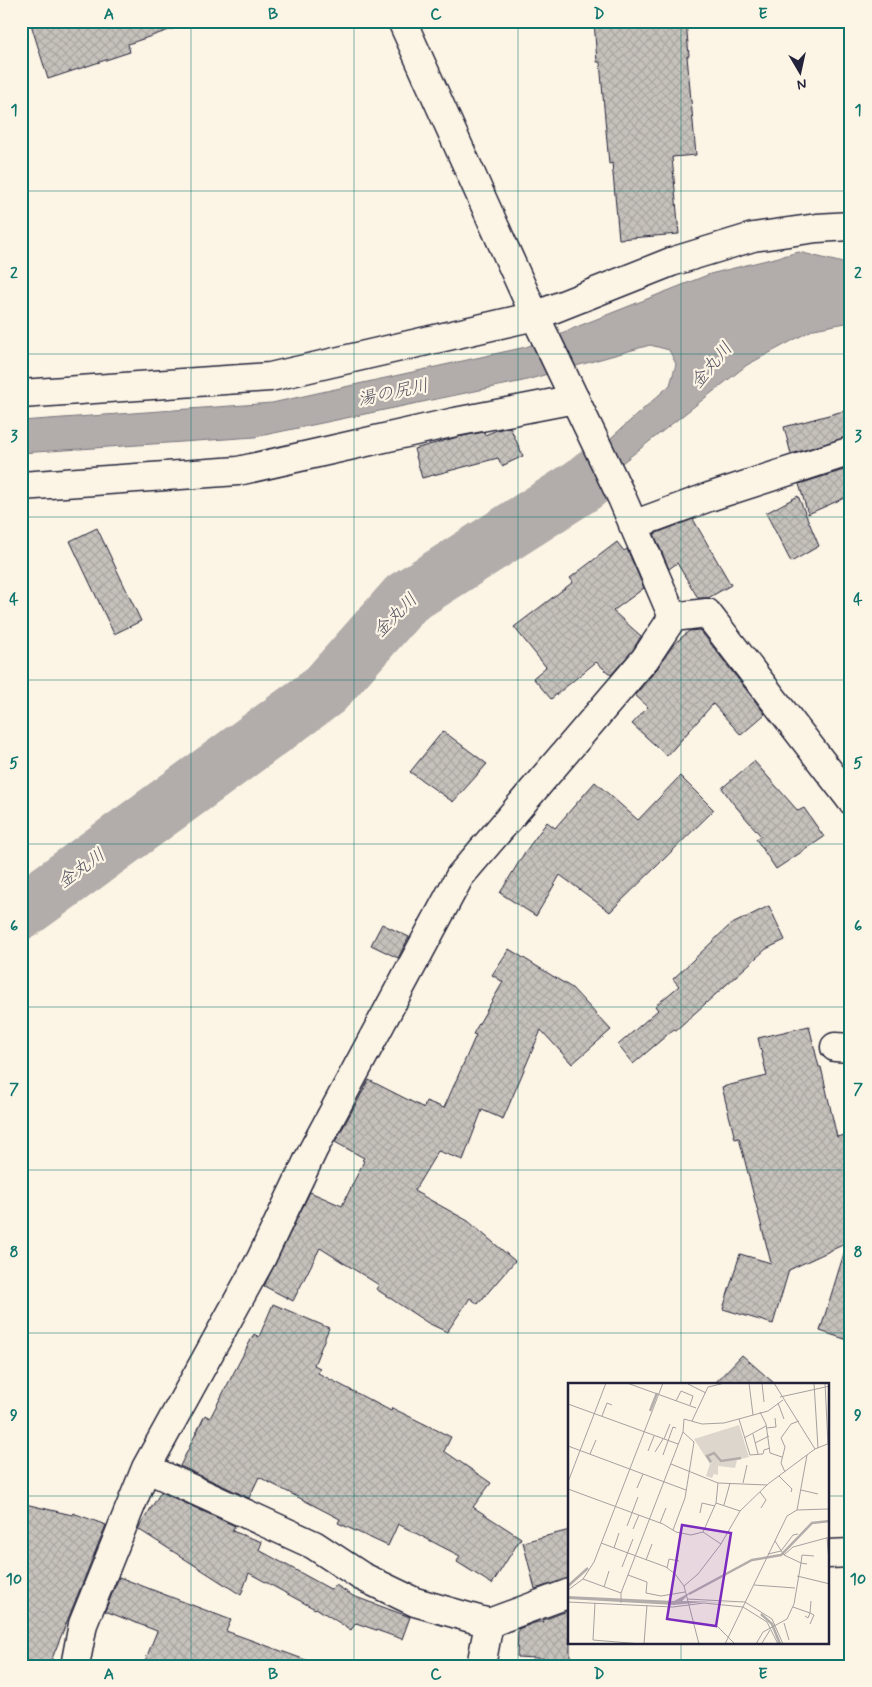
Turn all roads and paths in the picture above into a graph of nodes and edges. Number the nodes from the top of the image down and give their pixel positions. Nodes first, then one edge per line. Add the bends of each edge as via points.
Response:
1 (402, 21) edge
2 (851, 226) edge
3 (540, 326) junction
4 (570, 389) junction
5 (21, 394) edge
6 (851, 451) edge
7 (21, 486) edge
8 (633, 525) junction
9 (673, 616) junction
10 (851, 800) edge
11 (146, 1468) junction
12 (851, 1553) edge
13 (830, 1554) edge
14 (568, 1594) edge
15 (489, 1623) junction
16 (75, 1666) edge
17 (481, 1666) edge

1 - 3 street
2 - 3 street via 753,237 671,262
3 - 4 street
3 - 5 street via 270,377
4 - 7 street via 455,422 238,470
4 - 8 street
6 - 8 street
8 - 9 street
9 - 10 street via 707,613
9 - 11 street via 645,659 460,876 313,1150 261,1259
11 - 15 street via 314,1544 361,1576 415,1602
11 - 16 street via 83,1624
12 - 13 street
14 - 15 street
15 - 17 street

